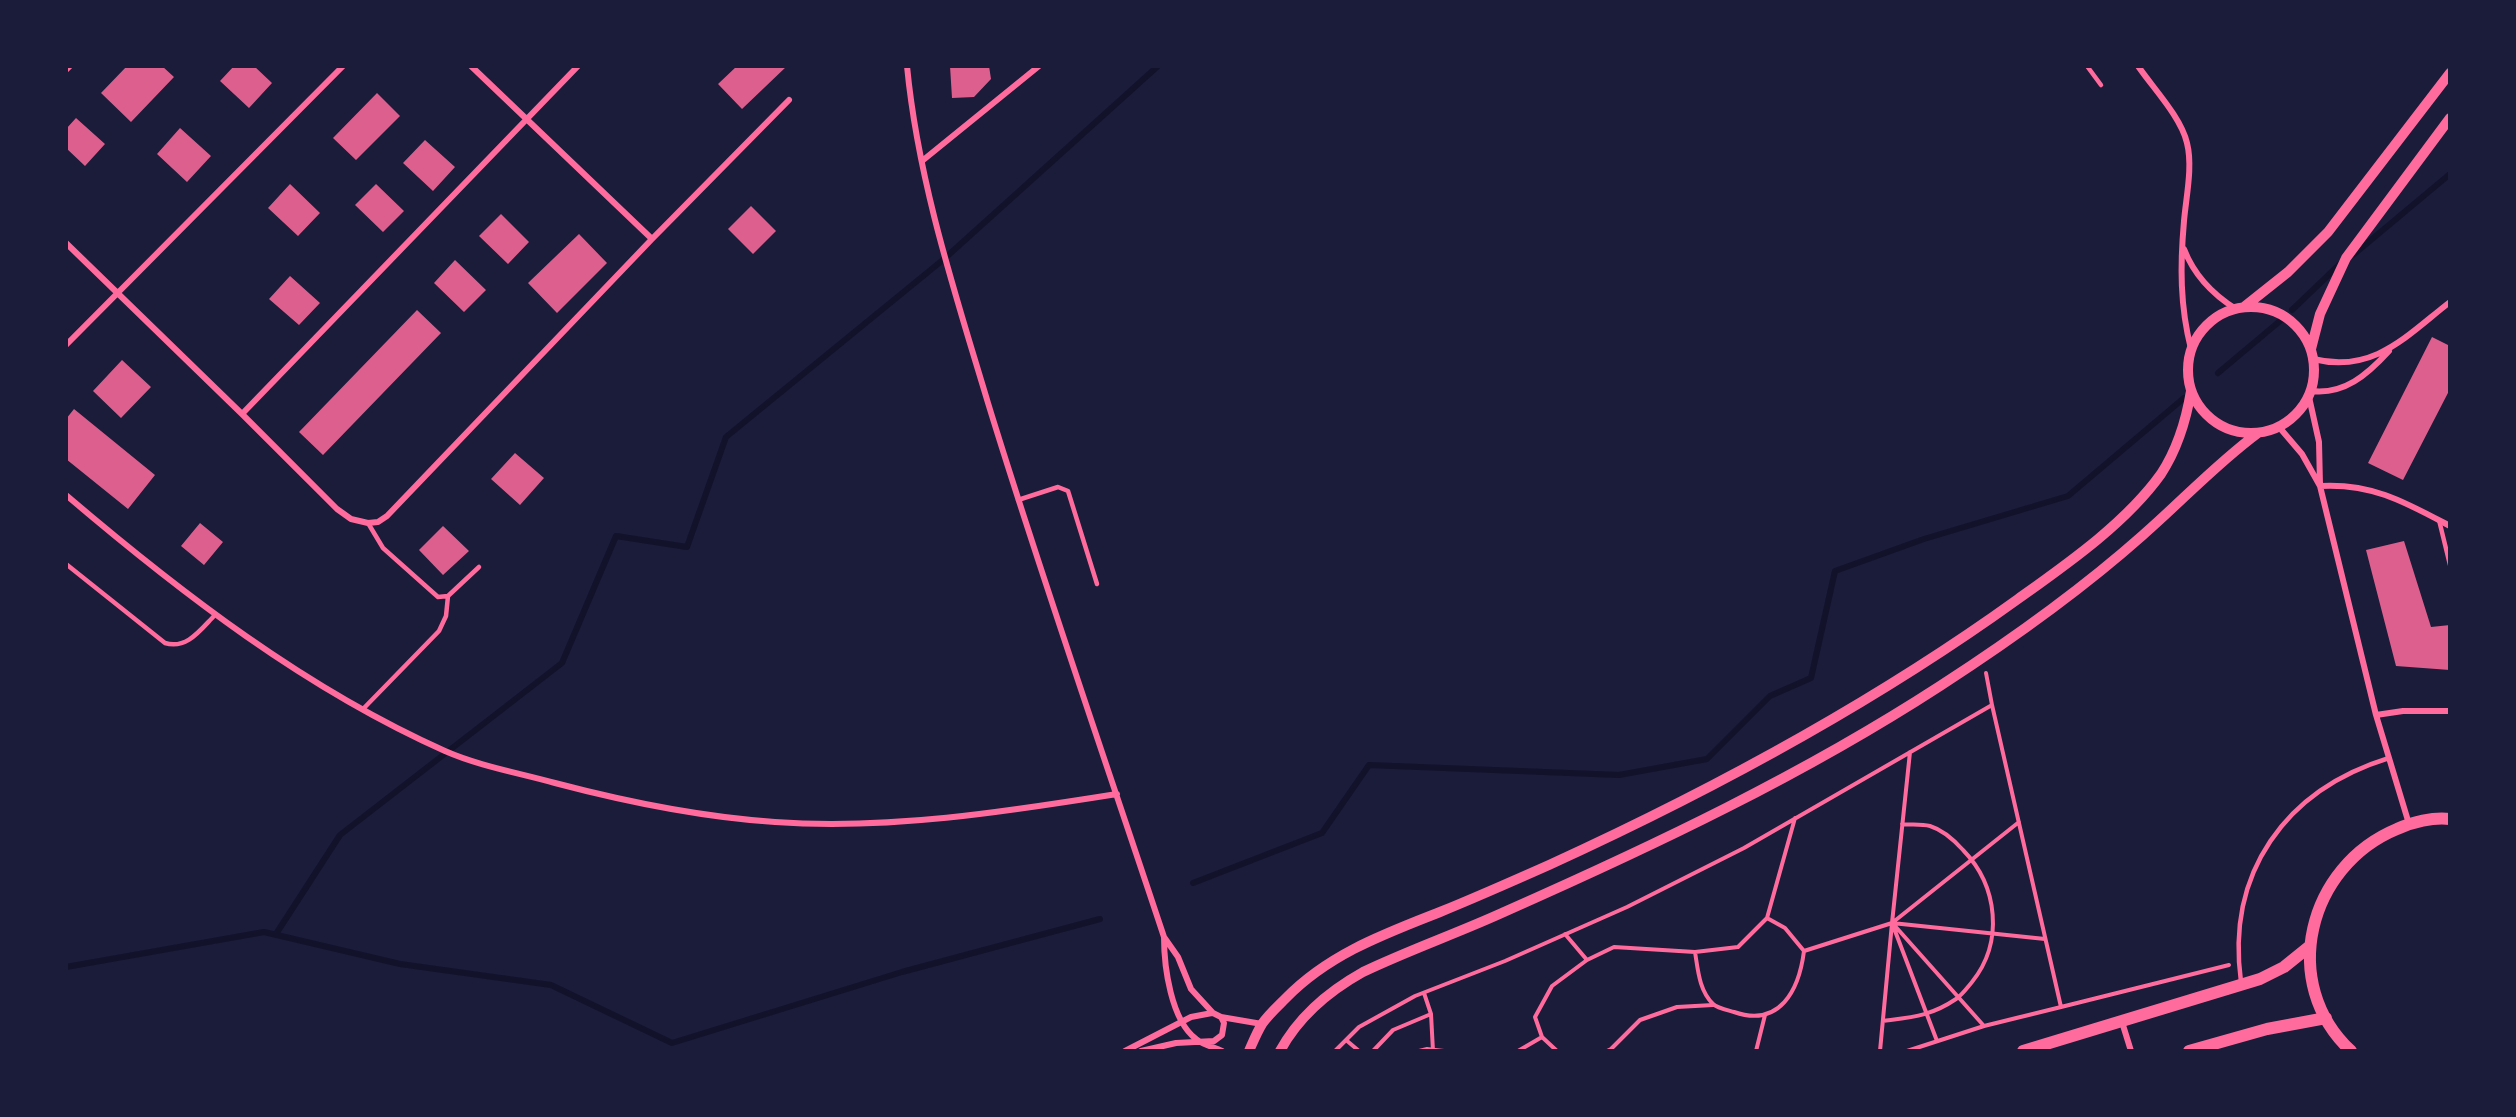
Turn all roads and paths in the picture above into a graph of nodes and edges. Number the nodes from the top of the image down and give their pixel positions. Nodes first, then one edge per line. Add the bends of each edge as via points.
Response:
1 (70, 66) edge
2 (343, 66) edge
3 (471, 66) edge
4 (578, 66) edge
5 (907, 66) edge
6 (1039, 66) edge
7 (2087, 66) edge
8 (2138, 66) edge
9 (66, 70) edge
10 (2450, 73) edge
11 (2101, 85) dead end
12 (789, 100) dead end
13 (527, 118) junction
14 (2450, 118) edge
15 (922, 161) junction
16 (652, 238) junction
17 (66, 243) edge
18 (2182, 246) junction
19 (117, 293) junction
20 (2450, 302) edge
21 (2240, 308) junction
22 (66, 345) edge
23 (2393, 346) junction
24 (2191, 349) junction
25 (2312, 354) junction
26 (2191, 391) junction
27 (2310, 394) junction
28 (242, 414) junction
29 (2279, 427) junction
30 (2258, 433) junction
31 (2319, 486) junction
32 (66, 495) edge
33 (1018, 500) junction
34 (2439, 520) junction
35 (368, 523) junction
36 (2450, 526) edge
37 (66, 564) edge
38 (2450, 565) edge
39 (479, 567) dead end
40 (1096, 584) dead end
41 (448, 596) junction
42 (215, 615) junction
43 (1983, 657) junction
44 (1992, 705) junction
45 (364, 708) junction
46 (2450, 711) edge
47 (2376, 715) junction
48 (1910, 752) junction
49 (2389, 758) junction
50 (1117, 794) junction
51 (1795, 818) junction
52 (2450, 819) edge
53 (2019, 822) junction
54 (1902, 824) junction
55 (2409, 824) junction
56 (1972, 859) junction
57 (1767, 918) junction
58 (1892, 923) junction
59 (1992, 933) junction
60 (1565, 934) junction
61 (1164, 937) junction
62 (2045, 939) junction
63 (2310, 946) junction
64 (1804, 951) junction
65 (1695, 952) junction
66 (1587, 960) junction
67 (2238, 962) junction
68 (2241, 985) junction
69 (1424, 993) junction
70 (1959, 998) junction
71 (1714, 1005) junction
72 (2061, 1007) junction
73 (1213, 1013) junction
74 (1431, 1014) junction
75 (1765, 1015) junction
76 (1927, 1015) junction
77 (1221, 1017) junction
78 (2326, 1018) junction
79 (1883, 1021) junction
80 (1181, 1022) junction
81 (2122, 1022) junction
82 (1262, 1024) junction
83 (1984, 1026) junction
84 (1542, 1037) junction
85 (1346, 1040) junction
86 (1937, 1041) junction
87 (1200, 1042) junction
88 (2226, 1046) edge
89 (1433, 1050) edge
90 (1610, 1050) edge
91 (1125, 1051) edge
92 (1141, 1051) edge
93 (1222, 1051) edge
94 (1249, 1051) edge
95 (1280, 1051) edge
96 (1335, 1051) edge
97 (1359, 1051) edge
98 (1373, 1051) edge
99 (1419, 1051) edge
100 (1444, 1051) edge
101 (1518, 1051) edge
102 (1557, 1051) edge
103 (1756, 1051) edge
104 (1881, 1051) edge
105 (1907, 1051) edge
106 (2023, 1051) edge
107 (2131, 1051) edge
108 (2189, 1051) edge
109 (2351, 1051) edge

1 - 9 street
2 - 19 street
3 - 13 street
4 - 13 street
5 - 15 street
6 - 15 street
7 - 11 lane
8 - 18 street via 2180,125 2188,145
10 - 21 street via 2328,232 2288,272
12 - 16 street
13 - 16 street
13 - 28 street
14 - 25 street via 2346,258 2320,314
15 - 33 street via 944,259
16 - 35 street via 387,516
17 - 19 street
18 - 21 street via 2203,283 2224,301
18 - 24 street via 2181,298
19 - 22 street
19 - 28 street
20 - 23 street
21 - 24 street via 2208,323
21 - 25 street via 2265,309 2284,317 2304,336
23 - 25 street via 2370,358 2343,364
23 - 27 street via 2352,384
24 - 26 street
25 - 27 street
26 - 30 street via 2203,412 2222,427
26 - 82 street via 2178,442 2150,488 2078,554 1998,613 1845,713 1756,764 1579,851 1340,955 1299,984
27 - 29 street via 2296,414
27 - 31 street via 2319,442
28 - 35 street via 337,510
29 - 30 street
29 - 31 street via 2302,454
30 - 43 street via 2094,576
31 - 34 street via 2372,489
31 - 47 street
32 - 42 street
33 - 40 lane via 1058,487 1068,491
33 - 50 street
34 - 36 street
34 - 38 lane
35 - 41 lane via 383,548 433,595
37 - 42 lane via 165,643 187,642
39 - 41 lane
41 - 45 lane via 446,616 439,631
42 - 45 street
43 - 44 path
43 - 95 street via 1875,726 1689,826 1595,872 1354,977 1312,1008
44 - 48 path
44 - 53 path
45 - 50 street via 447,752 490,766 609,797 719,817 832,824 888,822 991,813
46 - 47 street
47 - 49 street
48 - 51 path
48 - 54 path
49 - 55 street
49 - 67 lane via 2326,786 2307,799 2276,833 2245,894
50 - 61 street
51 - 57 path
51 - 60 path via 1744,848
52 - 55 main road
53 - 56 path
53 - 62 path
54 - 56 path via 1930,826 1952,838
54 - 58 path
55 - 63 main road via 2378,837 2352,857 2330,883 2316,913
56 - 58 path
56 - 59 path via 1986,882 1992,905
57 - 64 path via 1785,928
57 - 65 path via 1737,946
58 - 59 path
58 - 64 path
58 - 70 path
58 - 76 path
58 - 79 path
59 - 62 path
59 - 70 path via 1983,968
60 - 66 path
60 - 69 path
61 - 73 street via 1178,957 1191,989
61 - 80 street via 1166,971
62 - 72 path
63 - 68 main road via 2284,967
63 - 78 main road via 2316,995
64 - 75 path via 1801,976 1787,1001
65 - 66 path via 1614,947
65 - 71 path via 1701,986
66 - 84 path via 1552,986 1534,1017
67 - 68 lane
67 - 72 path
68 - 81 main road
69 - 74 path
69 - 85 path via 1359,1026
70 - 76 path
70 - 83 path
71 - 75 path via 1745,1016
71 - 90 path via 1677,1007 1640,1020
72 - 83 path
73 - 77 street
73 - 80 street
74 - 89 path
74 - 98 path via 1393,1030
75 - 103 path
76 - 79 path
76 - 86 path
77 - 82 street
77 - 87 street via 1224,1023 1219,1038
78 - 88 main road via 2288,1024
78 - 109 main road
79 - 104 path
80 - 87 street
80 - 91 street
81 - 106 main road
81 - 107 street
82 - 94 street
83 - 86 path
84 - 101 path
84 - 102 path
85 - 96 path
85 - 97 path
86 - 105 path
87 - 92 street
87 - 93 street
88 - 108 main road
89 - 99 path
89 - 100 path

